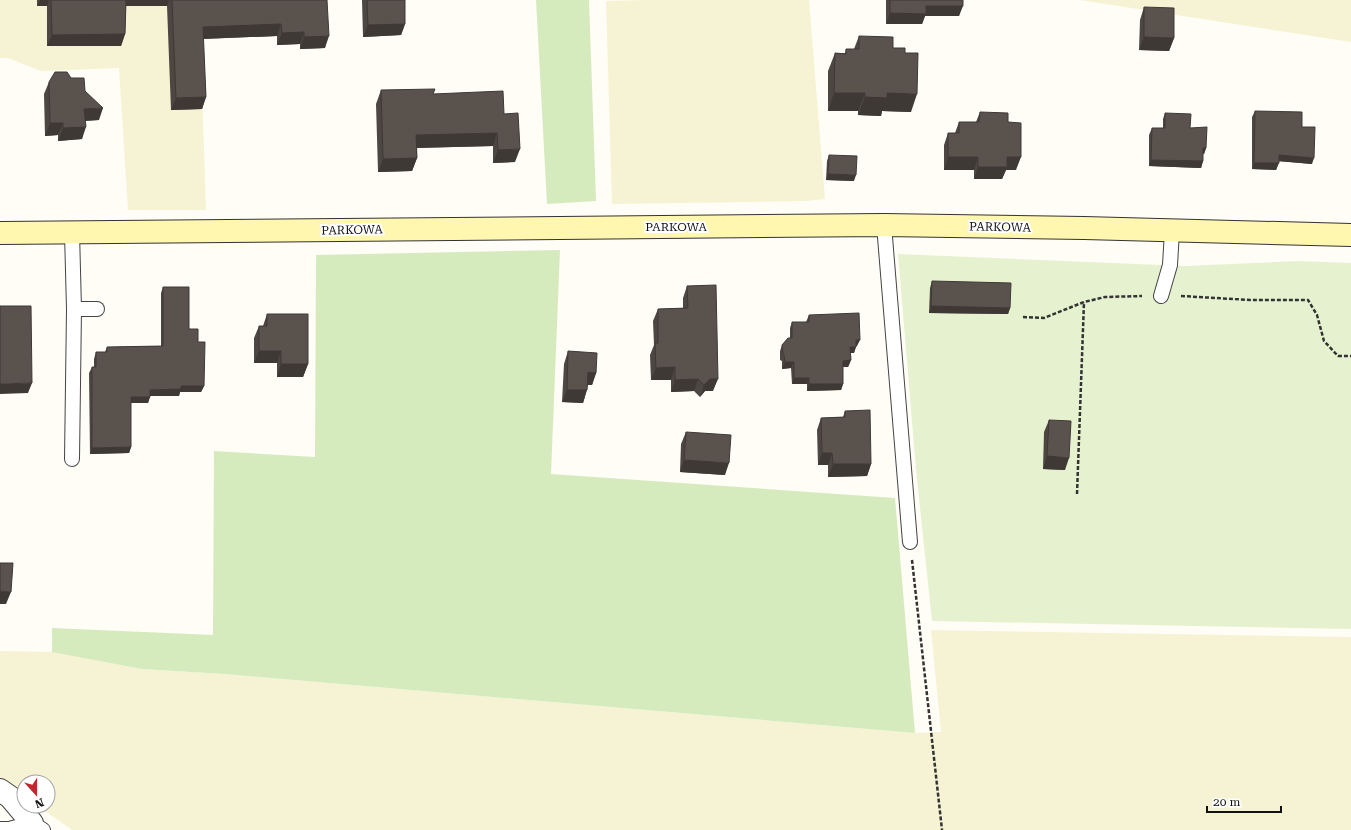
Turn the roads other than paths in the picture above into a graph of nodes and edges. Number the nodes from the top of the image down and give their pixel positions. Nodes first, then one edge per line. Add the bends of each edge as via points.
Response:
1 (884, 225) junction
2 (1172, 231) junction
3 (72, 232) junction
4 (0, 233) edge
5 (1351, 236) edge
6 (1161, 296) road end
7 (74, 309) junction
8 (97, 309) dead end
9 (72, 459) dead end
10 (910, 542) road end
11 (0, 790) edge
12 (38, 826) edge
13 (0, 829) edge

1 - 2 street, PARKOWA
1 - 3 street, PARKOWA
1 - 10 lane
2 - 5 street, PARKOWA
2 - 6 lane via 1170,265
3 - 4 street, PARKOWA
3 - 7 lane
7 - 8 lane
7 - 9 lane
11 - 12 street
12 - 13 lane

